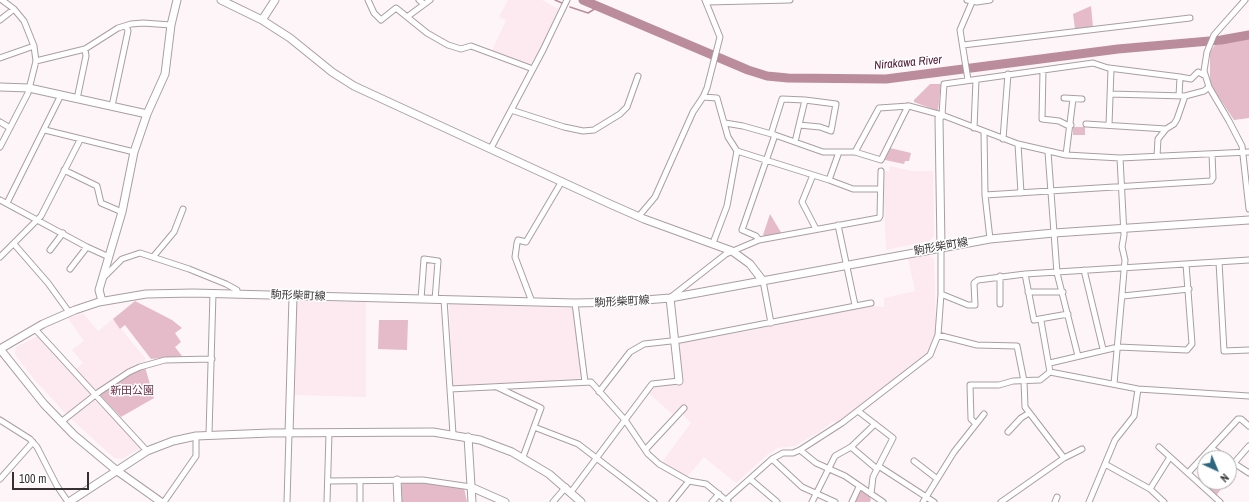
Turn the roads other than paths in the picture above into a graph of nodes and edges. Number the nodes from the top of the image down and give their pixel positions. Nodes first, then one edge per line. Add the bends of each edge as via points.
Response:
1 (2, 0) edge
2 (177, 0) edge
3 (221, 0) edge
4 (275, 0) edge
5 (368, 0) edge
6 (419, 0) edge
7 (430, 0) edge
8 (790, 0) edge
9 (990, 0) edge
10 (1245, 0) edge
11 (566, 1) edge
12 (706, 1) edge
13 (969, 1) edge
14 (424, 4) junction
15 (14, 9) junction
16 (407, 17) junction
17 (1190, 18) dead end
18 (0, 20) edge
19 (262, 20) junction
20 (171, 24) junction
21 (126, 26) junction
22 (963, 45) junction
23 (34, 46) junction
24 (85, 49) junction
25 (0, 58) edge
26 (36, 61) junction
27 (1109, 68) junction
28 (533, 69) junction
29 (1043, 70) junction
30 (1008, 74) junction
31 (638, 76) dead end
32 (1204, 76) junction
33 (1180, 77) junction
34 (968, 78) junction
35 (976, 80) junction
36 (0, 87) edge
37 (29, 88) junction
38 (1209, 88) junction
39 (1110, 94) junction
40 (61, 95) junction
41 (1179, 96) junction
42 (1185, 96) junction
43 (703, 97) junction
44 (1064, 98) dead end
45 (77, 99) junction
46 (1073, 99) junction
47 (1082, 99) dead end
48 (805, 100) junction
49 (112, 106) junction
50 (908, 106) junction
51 (511, 110) junction
52 (147, 114) junction
53 (942, 115) junction
54 (0, 122) edge
55 (725, 123) junction
56 (1086, 124) dead end
57 (799, 125) junction
58 (1071, 125) junction
59 (1108, 125) junction
60 (10, 128) junction
61 (974, 128) junction
62 (1166, 129) junction
63 (45, 130) junction
64 (984, 132) junction
65 (773, 134) junction
66 (1003, 139) junction
67 (80, 140) junction
68 (795, 142) junction
69 (1018, 144) junction
70 (0, 147) edge
71 (491, 148) junction
72 (134, 152) junction
73 (738, 152) junction
74 (839, 152) junction
75 (855, 152) junction
76 (1048, 152) junction
77 (1243, 152) junction
78 (1249, 152) edge
79 (1066, 154) junction
80 (1212, 154) junction
81 (1157, 156) junction
82 (1120, 158) junction
83 (767, 160) junction
84 (64, 170) junction
85 (880, 171) dead end
86 (813, 175) junction
87 (829, 180) junction
88 (562, 181) junction
89 (1121, 187) junction
90 (880, 189) junction
91 (1051, 191) junction
92 (1021, 193) junction
93 (985, 196) junction
94 (0, 200) edge
95 (7, 203) junction
96 (183, 209) dead end
97 (1249, 209) edge
98 (122, 212) junction
99 (639, 216) junction
100 (38, 220) junction
101 (1249, 220) edge
102 (838, 225) junction
103 (1124, 228) junction
104 (816, 229) junction
105 (1054, 233) junction
106 (63, 234) junction
107 (990, 239) junction
108 (759, 240) junction
109 (713, 243) junction
110 (14, 244) junction
111 (87, 247) junction
112 (941, 247) junction
113 (50, 250) dead end
114 (732, 251) junction
115 (0, 257) edge
116 (109, 257) junction
117 (153, 257) junction
118 (1249, 260) edge
119 (1219, 262) junction
120 (1186, 264) junction
121 (845, 265) junction
122 (1124, 267) junction
123 (70, 269) dead end
124 (1084, 270) junction
125 (1057, 273) junction
126 (1025, 274) junction
127 (1000, 276) junction
128 (102, 280) junction
129 (763, 280) junction
130 (1189, 289) junction
131 (1028, 292) junction
132 (1063, 292) junction
133 (213, 293) junction
134 (238, 294) junction
135 (941, 294) junction
136 (293, 296) junction
137 (1123, 296) junction
138 (670, 298) junction
139 (421, 299) junction
140 (435, 300) junction
141 (444, 300) junction
142 (102, 301) junction
143 (532, 302) junction
144 (575, 303) junction
145 (871, 303) dead end
146 (1000, 304) dead end
147 (855, 305) junction
148 (69, 312) junction
149 (1068, 314) junction
150 (1041, 321) junction
151 (771, 323) junction
152 (35, 329) junction
153 (938, 336) junction
154 (675, 340) junction
155 (1118, 347) junction
156 (0, 349) edge
157 (1103, 349) junction
158 (1249, 350) edge
159 (1078, 356) junction
160 (212, 359) junction
161 (1050, 363) junction
162 (1050, 372) junction
163 (679, 381) joint
164 (1024, 381) junction
165 (585, 382) junction
166 (1114, 384) junction
167 (496, 387) junction
168 (450, 389) junction
169 (1138, 389) junction
170 (598, 392) junction
171 (96, 395) junction
172 (1249, 396) edge
173 (684, 408) dead end
174 (858, 411) junction
175 (1030, 413) junction
176 (984, 414) dead end
177 (0, 420) edge
178 (625, 420) junction
179 (61, 422) junction
180 (975, 423) junction
181 (875, 424) junction
182 (1249, 426) edge
183 (534, 427) junction
184 (1008, 432) dead end
185 (329, 433) junction
186 (209, 434) junction
187 (289, 434) junction
188 (453, 434) junction
189 (196, 436) junction
190 (468, 437) junction
191 (33, 442) junction
192 (1249, 446) edge
193 (851, 447) junction
194 (1159, 447) dead end
195 (1082, 448) dead end
196 (1211, 448) junction
197 (646, 450) junction
198 (800, 450) junction
199 (1214, 450) edge
200 (147, 451) junction
201 (1237, 456) edge
202 (523, 457) junction
203 (1170, 457) junction
204 (598, 458) junction
205 (1064, 458) junction
206 (772, 459) junction
207 (914, 461) dead end
208 (1105, 464) junction
209 (1237, 465) edge
210 (879, 468) junction
211 (828, 469) junction
212 (116, 470) junction
213 (1188, 472) junction
214 (1249, 473) edge
215 (750, 478) junction
216 (936, 478) junction
217 (0, 479) edge
218 (397, 480) junction
219 (328, 481) junction
220 (360, 481) junction
221 (689, 481) junction
222 (471, 487) junction
223 (859, 487) junction
224 (1150, 489) junction
225 (569, 490) junction
226 (719, 494) junction
227 (815, 494) junction
228 (871, 494) junction
229 (876, 500) edge
230 (924, 500) edge
231 (727, 501) edge
232 (68, 502) edge
233 (161, 502) edge
234 (164, 502) edge
235 (287, 502) edge
236 (327, 502) edge
237 (360, 502) edge
238 (398, 502) edge
239 (472, 502) edge
240 (505, 502) edge
241 (553, 502) edge
242 (581, 502) edge
243 (654, 502) edge
244 (672, 502) edge
245 (712, 502) edge
246 (777, 502) edge
247 (812, 502) edge
248 (835, 502) edge
249 (852, 502) edge
250 (883, 502) edge
251 (934, 502) edge
252 (1001, 502) edge
253 (1088, 502) edge
254 (1164, 502) edge
255 (1220, 502) edge

1 - 15 street
2 - 20 street
3 - 19 street
4 - 19 street
5 - 16 street via 374,13 381,20 396,8
6 - 14 street
7 - 14 street
8 - 12 street
9 - 13 street
10 - 32 street via 1214,35 1205,58
11 - 28 street
12 - 43 street via 720,38
13 - 22 street via 960,30
14 - 16 street
15 - 18 street
15 - 23 street via 26,26
16 - 28 street via 427,34 454,48 471,46
17 - 22 street
19 - 71 street via 354,86
20 - 21 street via 144,23
20 - 52 street via 165,74
21 - 24 street via 118,28
21 - 49 street via 128,31
22 - 34 street
23 - 25 street
23 - 26 street
24 - 26 street
24 - 45 street via 86,56
26 - 37 street
27 - 29 street via 1093,63
27 - 33 street
27 - 39 street
28 - 51 street
29 - 30 street
29 - 58 street via 1042,119
30 - 35 street
30 - 66 street
31 - 51 street via 627,107 594,130 583,131 564,127
32 - 33 street via 1198,72 1191,79
32 - 38 street
33 - 41 street
34 - 35 street
34 - 53 street via 944,84
35 - 61 street
36 - 37 street
37 - 40 street
37 - 60 street
38 - 42 street
38 - 77 street via 1229,121
39 - 41 street
39 - 59 street
40 - 45 street
40 - 63 street
41 - 42 street
42 - 62 street via 1174,124
43 - 55 street via 717,98
43 - 99 street via 693,112 655,197
44 - 46 street
45 - 49 street
46 - 47 street
46 - 58 street
48 - 57 street
48 - 57 street via 836,104 831,131
48 - 65 street via 782,99
49 - 52 street
50 - 53 street
50 - 75 street via 879,108
50 - 75 street via 881,160
51 - 71 street
52 - 72 street
53 - 61 street
53 - 112 street
54 - 60 street
55 - 65 street
55 - 73 street via 728,137
56 - 59 street
57 - 68 street
58 - 79 street
59 - 62 street
60 - 70 street
61 - 64 street
62 - 81 street via 1158,139
63 - 67 street
63 - 95 street
64 - 66 street
64 - 93 street
65 - 68 street
65 - 83 street
66 - 69 street
67 - 72 street
67 - 84 street
68 - 74 street via 823,152
69 - 76 street
69 - 92 street
71 - 88 street
72 - 98 street
73 - 83 street
73 - 109 street via 727,206
74 - 75 street
74 - 87 street
76 - 79 street
76 - 91 street
77 - 78 street
77 - 80 street
77 - 97 street
79 - 82 street
80 - 81 street
80 - 89 street via 1211,181
81 - 82 street
82 - 89 street
83 - 86 street
83 - 108 street via 742,230
84 - 98 street via 97,186 101,202
84 - 100 street
85 - 90 street
86 - 87 street
86 - 104 street via 802,202
87 - 90 street via 853,189
88 - 99 street
88 - 143 street via 526,242 518,240 517,243 515,258
89 - 91 street
89 - 103 street
90 - 102 street via 879,218
91 - 92 street
91 - 105 street
92 - 93 street
93 - 107 street
94 - 95 street
95 - 100 street
96 - 117 street via 174,232
98 - 116 street
99 - 109 street
100 - 106 street
100 - 110 street
101 - 103 street, 駒形柴町線
102 - 104 street
102 - 121 street
103 - 105 street, 駒形柴町線
103 - 122 street
104 - 108 street
105 - 107 street, 駒形柴町線
105 - 125 street
106 - 111 street
106 - 113 street
107 - 112 street, 駒形柴町線
108 - 114 street
109 - 114 street
110 - 115 street
110 - 148 street
111 - 116 street
111 - 123 street
112 - 121 street, 駒形柴町線
112 - 135 street
114 - 129 street via 750,264
114 - 138 street
116 - 128 street
117 - 128 street via 140,253 122,259
117 - 134 street via 226,284 237,290
118 - 119 street
119 - 120 street
119 - 158 street via 1224,351
120 - 122 street
120 - 130 street
121 - 129 street, 駒形柴町線
121 - 147 street
122 - 124 street
122 - 137 street
124 - 125 street
124 - 157 street
125 - 126 street
125 - 132 street
126 - 127 street
126 - 131 street
127 - 135 street via 974,282 975,305 968,305
127 - 146 street
128 - 142 street via 99,290
129 - 138 street, 駒形柴町線
129 - 151 street
130 - 137 street
130 - 155 street via 1192,344 1188,350
131 - 132 street
131 - 150 street via 1034,320
132 - 149 street
133 - 134 street, 駒形柴町線
133 - 142 street, 駒形柴町線 via 160,293
133 - 160 street
134 - 136 street, 駒形柴町線
135 - 153 street
136 - 139 street, 駒形柴町線
136 - 187 street
137 - 155 street
138 - 144 street, 駒形柴町線
138 - 154 street
139 - 140 street, 駒形柴町線
139 - 140 street via 424,259 438,261
140 - 141 street, 駒形柴町線
141 - 143 street, 駒形柴町線
141 - 168 street
142 - 148 street, 駒形柴町線
143 - 144 street, 駒形柴町線
144 - 165 street
145 - 147 street
147 - 151 street
148 - 152 street, 駒形柴町線
149 - 150 street
149 - 159 street
150 - 161 street
151 - 154 street
152 - 156 street, 駒形柴町線
152 - 171 street
153 - 164 street via 977,345 1017,346
153 - 174 street via 926,360
154 - 163 street
154 - 170 street via 644,344 633,349
155 - 157 street
155 - 166 street
156 - 179 street
157 - 159 street
159 - 161 street
160 - 171 street via 183,358 152,362 129,372
160 - 186 street
161 - 162 street
162 - 164 street via 1040,380
162 - 166 street
163 - 178 street via 652,384
164 - 175 street via 1024,402
164 - 180 street via 970,385 971,419
165 - 167 street
165 - 170 street via 590,382
166 - 169 street
167 - 168 street
167 - 183 street via 541,408
168 - 188 street
169 - 172 street
169 - 208 street via 1134,416 1115,440
170 - 178 street
171 - 179 street
171 - 200 street
173 - 197 street
174 - 181 street
174 - 198 street
175 - 184 street via 1021,418
175 - 205 street
176 - 180 street
177 - 191 street
178 - 197 street
178 - 204 street
179 - 212 street
180 - 216 street
181 - 193 street
181 - 210 street via 893,438
182 - 196 street via 1238,419
183 - 202 street
183 - 204 street via 578,444
185 - 187 street
185 - 188 street
185 - 219 street
186 - 187 street
186 - 189 street
187 - 235 street
188 - 190 street
189 - 200 street
189 - 234 street via 196,456
190 - 202 street
190 - 222 street
191 - 217 street
191 - 232 street
192 - 201 street
193 - 210 street
193 - 211 street via 835,456
194 - 203 street
195 - 205 street
196 - 199 street
196 - 213 street
197 - 221 street via 659,464
198 - 206 street via 783,453
198 - 211 street via 812,461
200 - 212 street
202 - 225 street
203 - 213 street
203 - 224 street
204 - 225 street
204 - 243 street
205 - 252 street
206 - 215 street
206 - 227 street via 802,487
207 - 216 street
208 - 224 street
208 - 253 street
209 - 214 street
210 - 228 street via 874,477
210 - 230 street
211 - 223 street via 845,476
211 - 227 street
212 - 232 street
212 - 233 street
213 - 255 street
215 - 231 street
215 - 246 street
216 - 230 street
218 - 220 street
218 - 222 street via 435,481
218 - 238 street
219 - 220 street
219 - 236 street
220 - 237 street
221 - 226 street via 706,484
221 - 244 street
222 - 239 street
222 - 240 street
223 - 228 street
223 - 249 street
224 - 254 street
225 - 241 street
225 - 242 street
226 - 231 street
226 - 245 street
227 - 247 street
227 - 248 street
228 - 229 street
229 - 250 street
230 - 251 street

